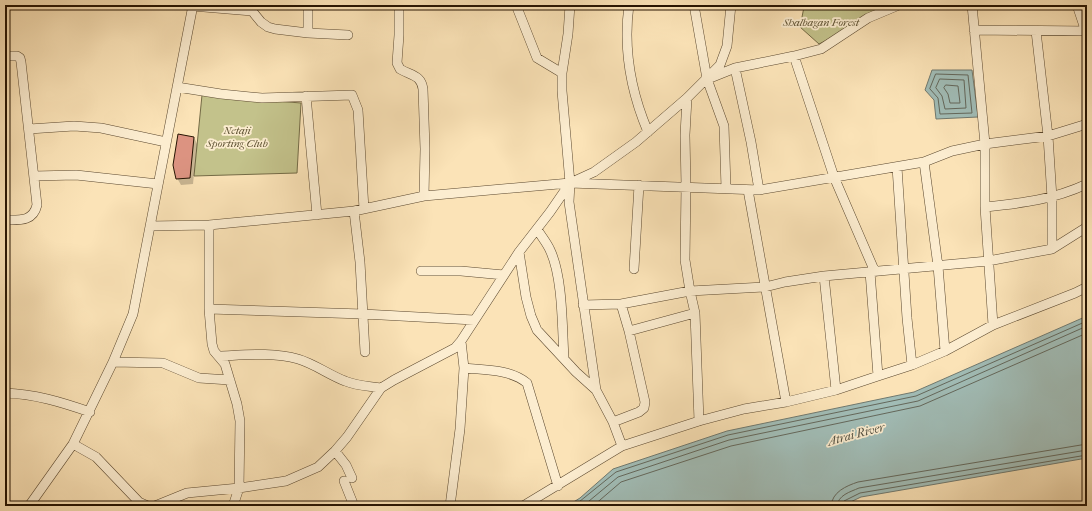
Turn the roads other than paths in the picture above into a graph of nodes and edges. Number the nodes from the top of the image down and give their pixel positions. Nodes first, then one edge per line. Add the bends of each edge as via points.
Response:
1 (308, 5) edge
2 (399, 5) edge
3 (516, 5) edge
4 (570, 5) edge
5 (628, 5) edge
6 (694, 5) edge
7 (731, 5) edge
8 (898, 5) edge
9 (972, 5) edge
10 (1077, 5) edge
11 (192, 6) edge
12 (974, 30) junction
13 (1036, 31) junction
14 (1087, 32) edge
15 (308, 33) junction
16 (348, 35) dead end
17 (5, 56) edge
18 (794, 56) junction
19 (736, 68) junction
20 (562, 73) junction
21 (707, 79) junction
22 (177, 87) junction
23 (306, 96) junction
24 (687, 98) junction
25 (1087, 124) edge
26 (29, 129) junction
27 (648, 132) junction
28 (1048, 136) junction
29 (166, 142) junction
30 (985, 144) junction
31 (924, 162) junction
32 (897, 167) junction
33 (34, 176) junction
34 (834, 178) junction
35 (570, 183) junction
36 (158, 184) junction
37 (1087, 184) edge
38 (639, 185) junction
39 (686, 186) junction
40 (726, 188) junction
41 (748, 190) junction
42 (759, 190) junction
43 (424, 196) junction
44 (1052, 198) junction
45 (985, 208) junction
46 (364, 209) junction
47 (354, 211) junction
48 (317, 214) junction
49 (5, 220) edge
50 (209, 225) junction
51 (150, 226) junction
52 (1087, 227) edge
53 (537, 229) junction
54 (1052, 249) junction
55 (519, 252) junction
56 (988, 260) junction
57 (938, 266) junction
58 (904, 268) junction
59 (634, 269) dead end
60 (421, 271) dead end
61 (873, 272) junction
62 (504, 275) junction
63 (824, 276) junction
64 (765, 287) junction
65 (1087, 287) edge
66 (690, 292) junction
67 (621, 304) junction
68 (583, 305) junction
69 (209, 309) junction
70 (695, 313) junction
71 (363, 314) junction
72 (474, 320) junction
73 (993, 325) junction
74 (629, 331) junction
75 (461, 341) junction
76 (945, 351) junction
77 (365, 352) dead end
78 (219, 356) junction
79 (564, 358) junction
80 (114, 362) junction
81 (912, 365) junction
82 (464, 368) junction
83 (878, 376) junction
84 (230, 380) junction
85 (381, 388) junction
86 (596, 390) junction
87 (836, 390) junction
88 (5, 393) edge
89 (786, 402) junction
90 (90, 412) junction
91 (699, 421) junction
92 (613, 422) junction
93 (73, 444) junction
94 (622, 446) junction
95 (335, 452) junction
96 (558, 486) junction
97 (239, 488) junction
98 (30, 506) edge
99 (148, 506) edge
100 (154, 506) edge
101 (232, 506) edge
102 (354, 506) edge
103 (450, 506) edge
104 (523, 506) edge

1 - 15 street
2 - 43 street via 400,35 397,63 400,69 422,82 423,89
3 - 20 street via 537,58
4 - 20 street
5 - 27 street via 628,64 639,111
6 - 21 street
7 - 21 street via 727,46 720,65
8 - 18 street via 868,18 821,49
9 - 12 street
10 - 14 street
11 - 15 street via 252,11 268,27
11 - 22 street
12 - 13 street
12 - 30 street
13 - 14 street
13 - 28 street
15 - 16 street
17 - 26 street via 14,55 20,58
18 - 19 street
18 - 34 street
19 - 21 street
19 - 42 street
20 - 35 street
21 - 24 street
21 - 40 street via 724,126
22 - 23 street via 262,98
22 - 29 street
23 - 46 street via 352,95 358,110
23 - 48 street
24 - 27 street
24 - 39 street
25 - 28 street
26 - 29 street via 74,126 101,128
26 - 33 street
27 - 35 street via 594,172
28 - 30 street
28 - 44 street
29 - 36 street
30 - 31 street via 952,151
30 - 45 street
31 - 32 street
31 - 57 street
32 - 34 street
32 - 58 street
33 - 36 street via 76,175
33 - 49 street via 37,206 35,212 27,218
34 - 42 street
34 - 61 street
35 - 38 street
35 - 43 street
35 - 53 street
35 - 68 street via 569,202
36 - 51 street
37 - 44 street
38 - 39 street
38 - 59 street
39 - 40 street
39 - 66 street via 685,260
40 - 41 street
41 - 42 street
41 - 64 street
43 - 46 street
44 - 45 street
44 - 54 street
45 - 56 street
46 - 47 street
47 - 48 street
47 - 71 street
48 - 50 street
50 - 51 street
50 - 69 street
51 - 80 street via 133,314
52 - 54 street
53 - 55 street
53 - 79 street via 550,250 556,267
54 - 56 street
55 - 62 street
55 - 79 street via 531,316 537,330
56 - 57 street
56 - 73 street
57 - 58 street
57 - 76 street
58 - 61 street
58 - 81 street
60 - 62 street
61 - 63 street
61 - 83 street
62 - 72 street
63 - 64 street
63 - 87 street
64 - 66 street
64 - 89 street
65 - 73 street
66 - 67 street
66 - 70 street
67 - 68 street
67 - 74 street
68 - 86 street
69 - 71 street
69 - 78 street via 212,344
70 - 74 street
70 - 91 street
71 - 72 street
71 - 77 street
72 - 75 street
73 - 76 street
74 - 92 street via 644,408
75 - 82 street
75 - 85 street via 455,348
76 - 81 street
78 - 84 street via 225,364
78 - 85 street via 262,354 299,359 346,382
79 - 86 street
80 - 84 street via 163,363 199,378
80 - 90 street
81 - 83 street
82 - 96 street via 519,376 527,382
82 - 103 street via 460,429
83 - 87 street
84 - 97 street via 240,421
85 - 95 street
86 - 92 street
87 - 89 street
88 - 90 street via 38,396
89 - 91 street via 744,409
90 - 93 street
91 - 94 street
92 - 94 street
93 - 98 street
93 - 99 street via 96,457 139,502
94 - 96 street
95 - 97 street via 318,467 286,481
95 - 102 street via 346,466
96 - 104 street
97 - 100 street via 187,494
97 - 101 street

